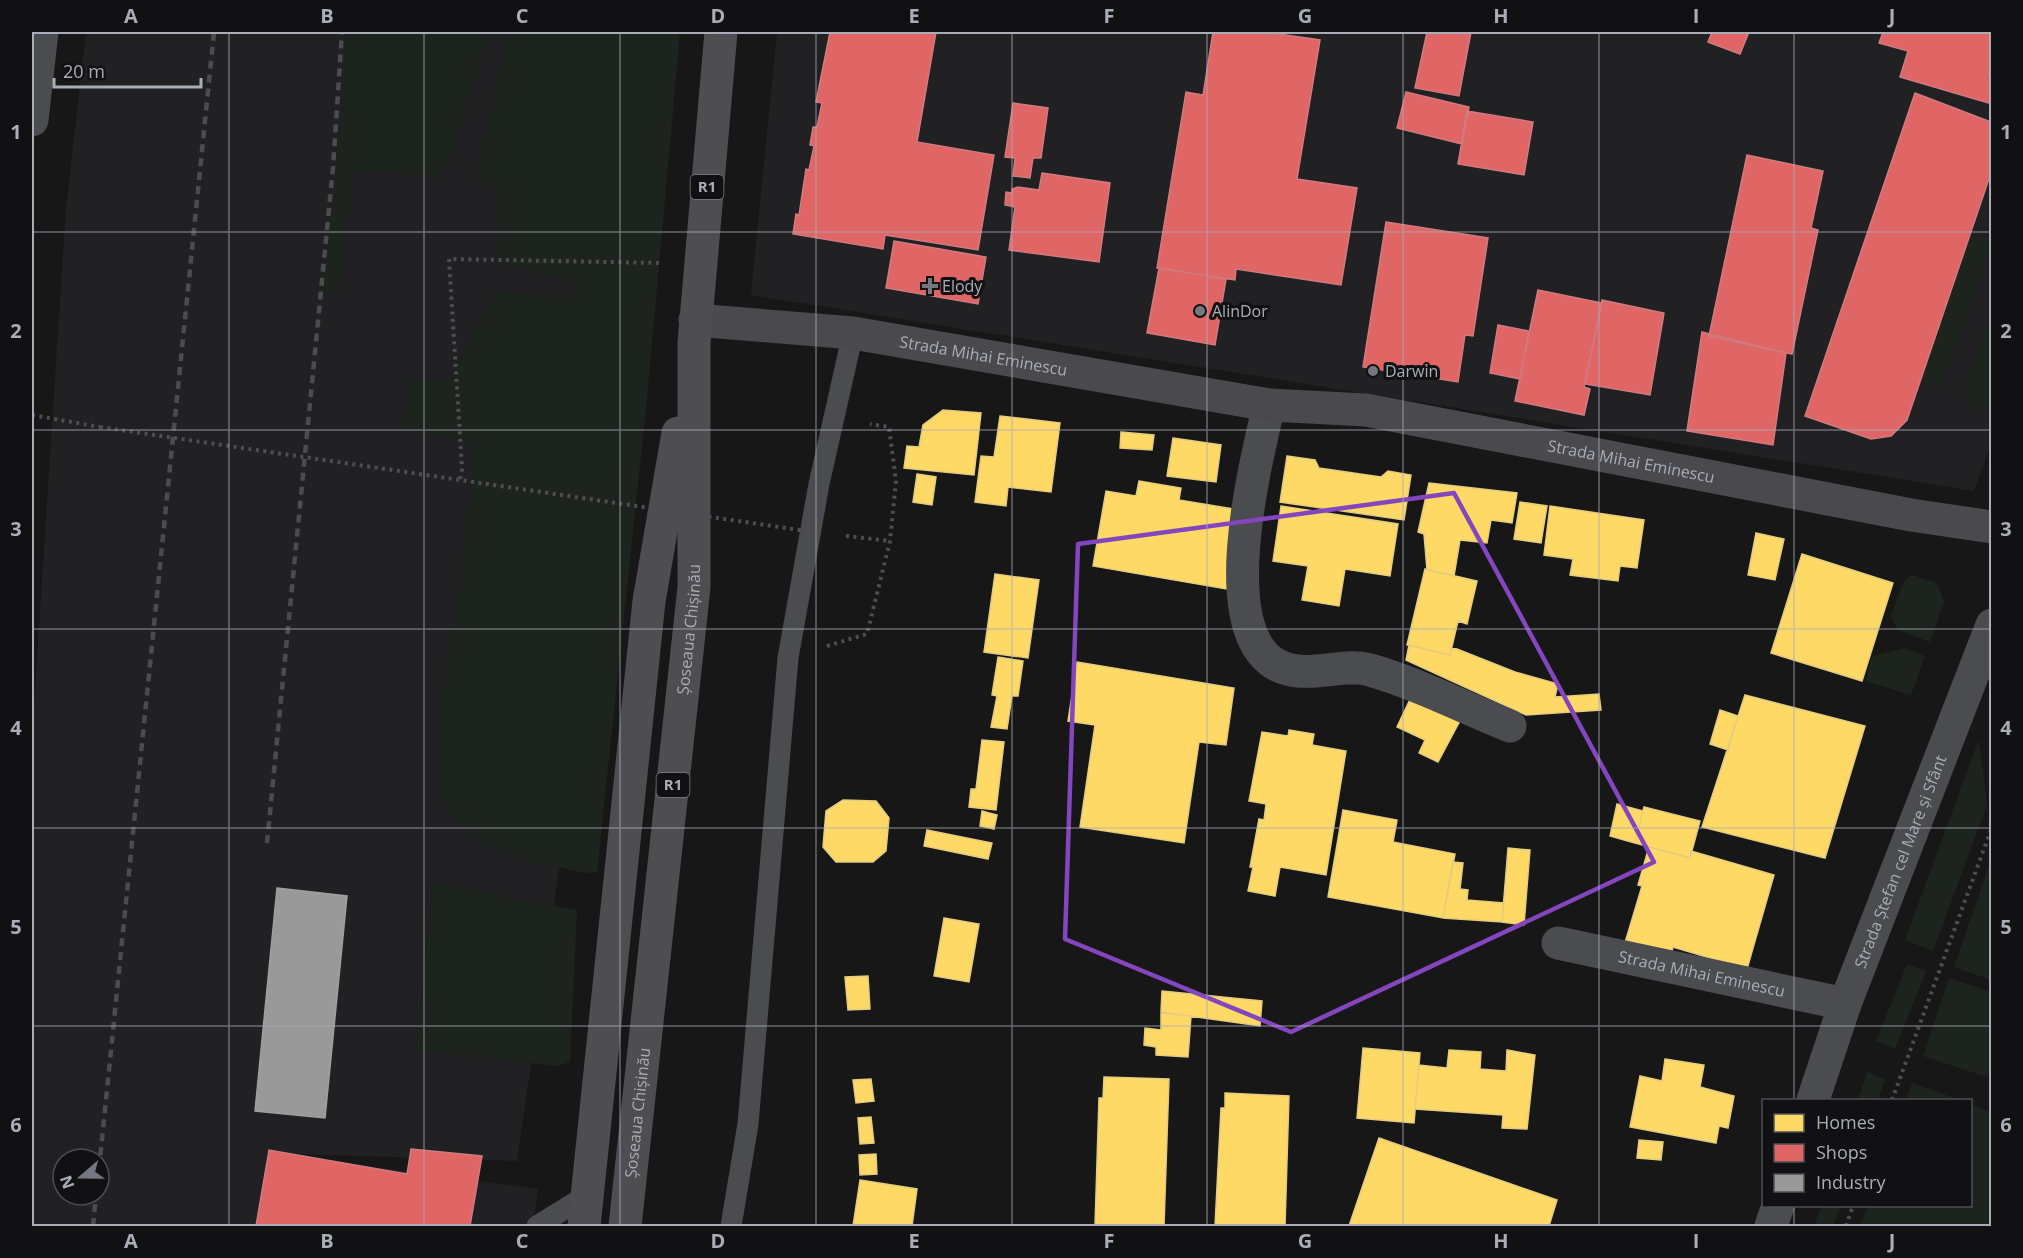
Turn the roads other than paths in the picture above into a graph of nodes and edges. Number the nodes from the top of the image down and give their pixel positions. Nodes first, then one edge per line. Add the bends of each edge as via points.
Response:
1 (42, 32) edge
2 (721, 32) edge
3 (32, 120) edge
4 (694, 332) junction
5 (853, 333) junction
6 (1269, 405) junction
7 (1992, 527) edge
8 (1992, 624) edge
9 (1510, 726) dead end
10 (1558, 943) dead end
11 (1845, 1004) junction
12 (1814, 1099) edge
13 (589, 1194) junction
14 (1778, 1207) edge
15 (537, 1227) edge
16 (584, 1227) edge
17 (625, 1227) edge
18 (731, 1227) edge
19 (1771, 1227) edge

1 - 3 street
2 - 4 highway, Șoseaua Chișinău / R1
4 - 5 main road, Strada Mihai Eminescu
4 - 13 highway via 649,601
4 - 17 highway, Șoseaua Chișinău / R1 via 694,587
5 - 6 main road, Strada Mihai Eminescu
5 - 18 lane via 819,484 789,658 748,1124
6 - 7 main road, Strada Mihai Eminescu via 1366,410 1911,515
6 - 9 street via 1246,507 1243,591 1254,641 1273,662 1302,672 1368,669
8 - 11 street, Strada Ștefan cel Mare și Sfânt
10 - 11 street, Strada Mihai Eminescu
11 - 12 street, Strada Ștefan cel Mare și Sfânt
13 - 15 lane
13 - 16 highway
14 - 19 street

